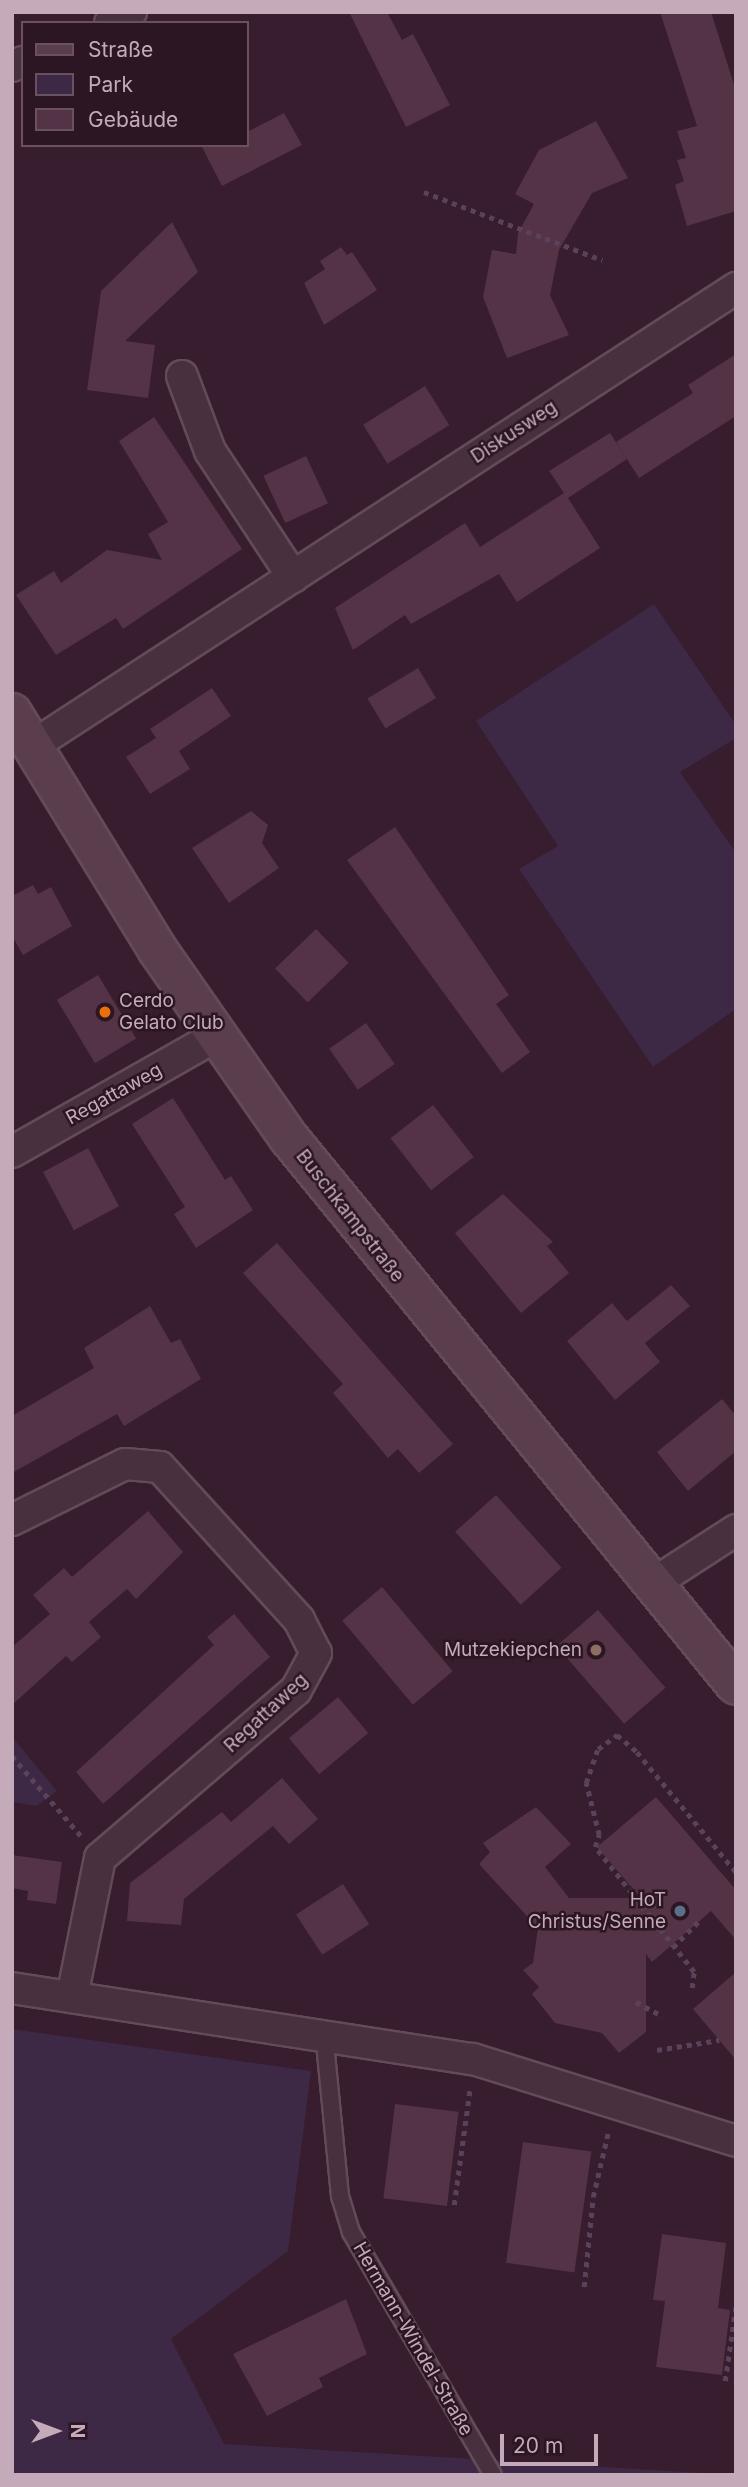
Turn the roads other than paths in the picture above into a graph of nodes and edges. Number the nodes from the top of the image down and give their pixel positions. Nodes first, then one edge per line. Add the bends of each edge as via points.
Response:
1 (131, 12) edge
2 (114, 21) edge
3 (736, 288) edge
4 (182, 376) dead end
5 (293, 577) junction
6 (12, 713) edge
7 (34, 745) junction
8 (216, 1037) junction
9 (12, 1152) edge
10 (12, 1520) edge
11 (736, 1530) edge
12 (651, 1585) junction
13 (736, 1685) edge
14 (12, 1989) edge
15 (72, 1997) junction
16 (324, 2033) junction
17 (736, 2141) edge
18 (493, 2475) edge

1 - 2 street
3 - 5 street, Diskusweg
4 - 5 street via 210,451
5 - 7 street, Diskusweg
6 - 7 main road, Buschkampstraße
7 - 8 main road, Buschkampstraße
8 - 9 street, Regattaweg
8 - 12 main road, Buschkampstraße via 381,1256
10 - 15 street, Regattaweg via 125,1464 160,1467 299,1620 316,1653 296,1690 100,1858
11 - 12 street
12 - 13 main road, Buschkampstraße
14 - 15 street
15 - 16 street
16 - 17 street via 473,2059
16 - 18 lane, Hermann-Windel-Straße via 340,2196 351,2232

